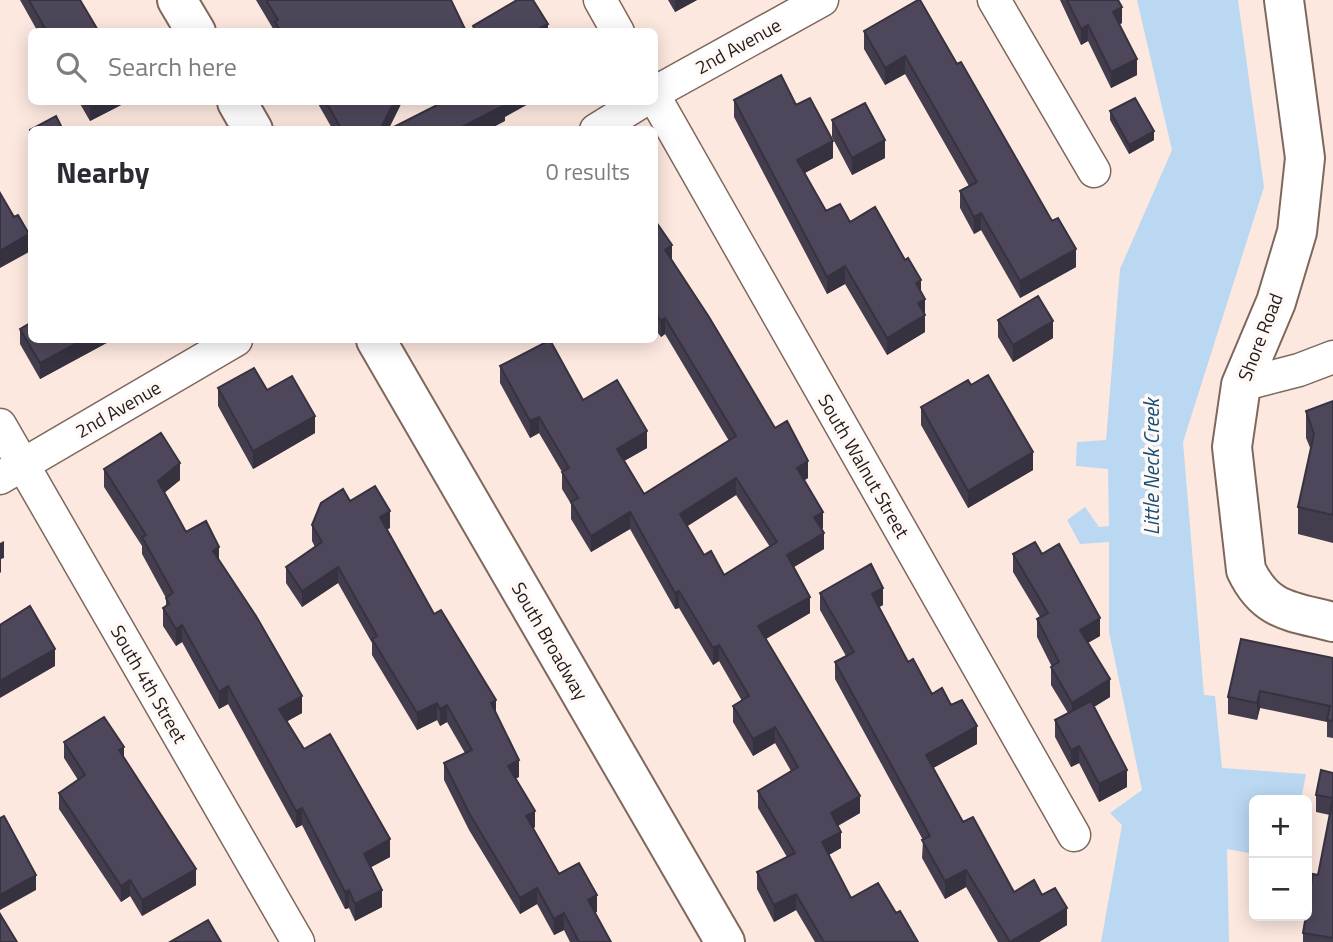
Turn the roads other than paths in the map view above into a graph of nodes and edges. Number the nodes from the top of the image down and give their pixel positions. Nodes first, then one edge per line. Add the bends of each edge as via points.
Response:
1 (177, 0) edge
2 (600, 0) edge
3 (822, 0) edge
4 (994, 0) edge
5 (1284, 0) edge
6 (194, 28) edge
7 (616, 28) edge
8 (658, 92) edge
9 (658, 101) edge
10 (239, 105) edge
11 (636, 105) edge
12 (251, 126) edge
13 (602, 126) edge
14 (1094, 171) dead end
15 (231, 343) edge
16 (378, 343) edge
17 (1333, 357) edge
18 (1241, 385) junction
19 (0, 425) edge
20 (11, 471) edge
21 (1333, 622) edge
22 (1074, 835) dead end
23 (298, 942) edge
24 (725, 942) edge

1 - 6 street
2 - 7 street
3 - 8 street, 2nd Avenue
4 - 14 street
5 - 18 street, Shore Road via 1305,158 1297,232 1276,302
9 - 22 street, South Walnut Street
10 - 12 street
11 - 13 street
15 - 20 street, 2nd Avenue
16 - 24 street, South Broadway
17 - 18 street
18 - 21 street, Shore Road via 1232,447 1246,570 1265,601
19 - 20 street, South 4th Street
20 - 23 street, South 4th Street

